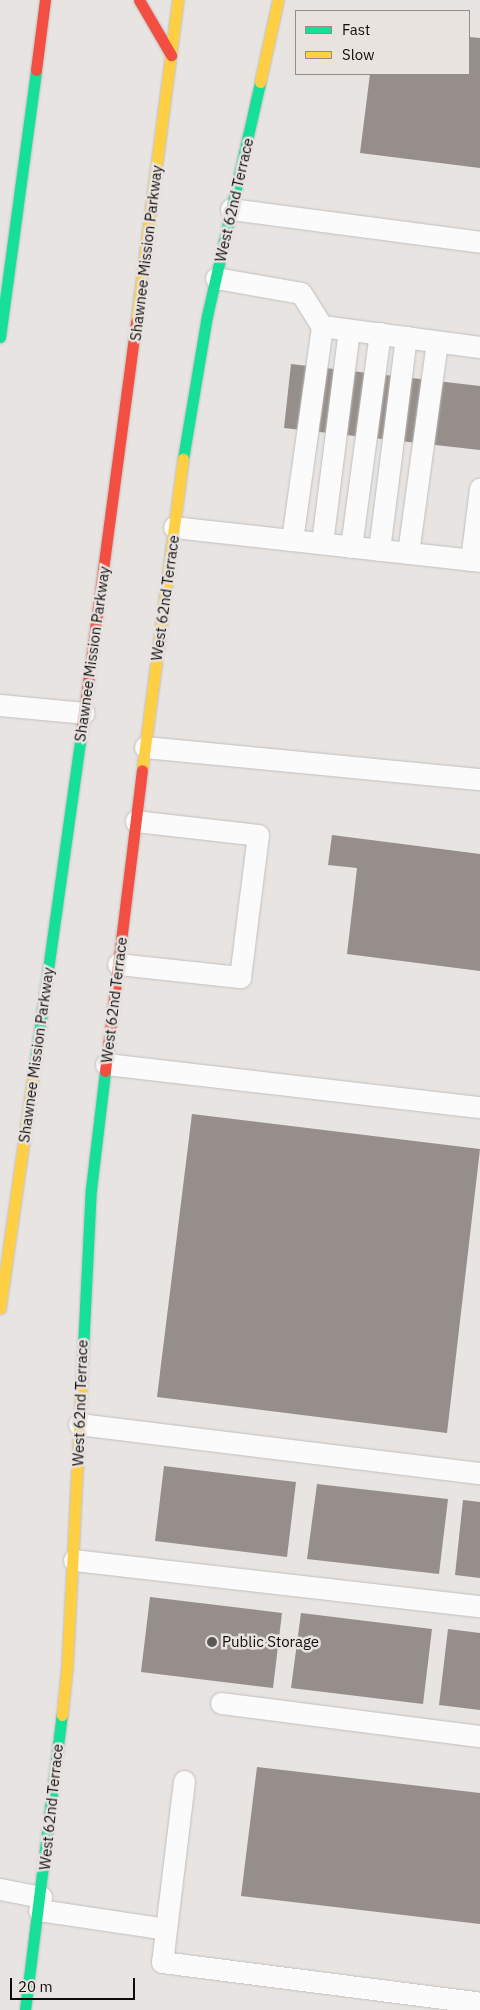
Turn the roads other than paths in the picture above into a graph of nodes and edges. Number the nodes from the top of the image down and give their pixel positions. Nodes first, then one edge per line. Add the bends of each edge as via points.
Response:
1 (45, 0) edge
2 (139, 0) edge
3 (178, 0) edge
4 (278, 0) edge
5 (171, 55) junction
6 (231, 209) junction
7 (480, 242) edge
8 (216, 278) junction
9 (322, 326) junction
10 (349, 330) junction
11 (380, 334) junction
12 (406, 337) junction
13 (0, 338) edge
14 (436, 342) junction
15 (480, 347) edge
16 (480, 489) edge
17 (174, 527) junction
18 (292, 540) junction
19 (322, 543) junction
20 (351, 547) junction
21 (379, 550) junction
22 (408, 553) junction
23 (475, 560) edge
24 (0, 704) edge
25 (84, 713) junction
26 (145, 748) junction
27 (480, 779) edge
28 (136, 820) junction
29 (118, 964) junction
30 (106, 1064) junction
31 (480, 1107) edge
32 (0, 1308) edge
33 (79, 1424) junction
34 (480, 1472) edge
35 (74, 1560) junction
36 (480, 1606) edge
37 (221, 1703) dead end
38 (480, 1736) edge
39 (184, 1781) dead end
40 (0, 1889) edge
41 (40, 1903) junction
42 (166, 1929) junction
43 (480, 2002) edge
44 (25, 2010) edge

1 - 13 main road
2 - 5 main road
3 - 5 main road, Shawnee Mission Parkway
4 - 6 main road, West 62nd Terrace
5 - 25 main road, Shawnee Mission Parkway
6 - 7 lane
6 - 8 main road, West 62nd Terrace
8 - 9 lane via 301,293
8 - 17 main road, West 62nd Terrace
9 - 10 lane
9 - 18 lane
10 - 11 lane
10 - 19 lane
11 - 12 lane
11 - 20 lane
12 - 14 lane
12 - 21 lane
14 - 15 lane
14 - 22 lane
16 - 23 lane
17 - 18 lane
17 - 26 main road, West 62nd Terrace
18 - 19 lane
19 - 20 lane
20 - 21 lane
21 - 22 lane
22 - 23 lane
24 - 25 lane
25 - 32 main road, Shawnee Mission Parkway
26 - 27 lane
26 - 28 main road, West 62nd Terrace
28 - 29 main road, West 62nd Terrace
28 - 29 lane via 258,835 240,977
29 - 30 main road, West 62nd Terrace
30 - 31 lane
30 - 33 main road, West 62nd Terrace via 91,1189
33 - 34 lane
33 - 35 main road, West 62nd Terrace
35 - 36 lane
35 - 41 main road, West 62nd Terrace via 67,1667
37 - 38 lane
39 - 42 lane
40 - 41 lane
41 - 42 lane
41 - 44 main road, West 62nd Terrace
42 - 43 lane via 162,1962

